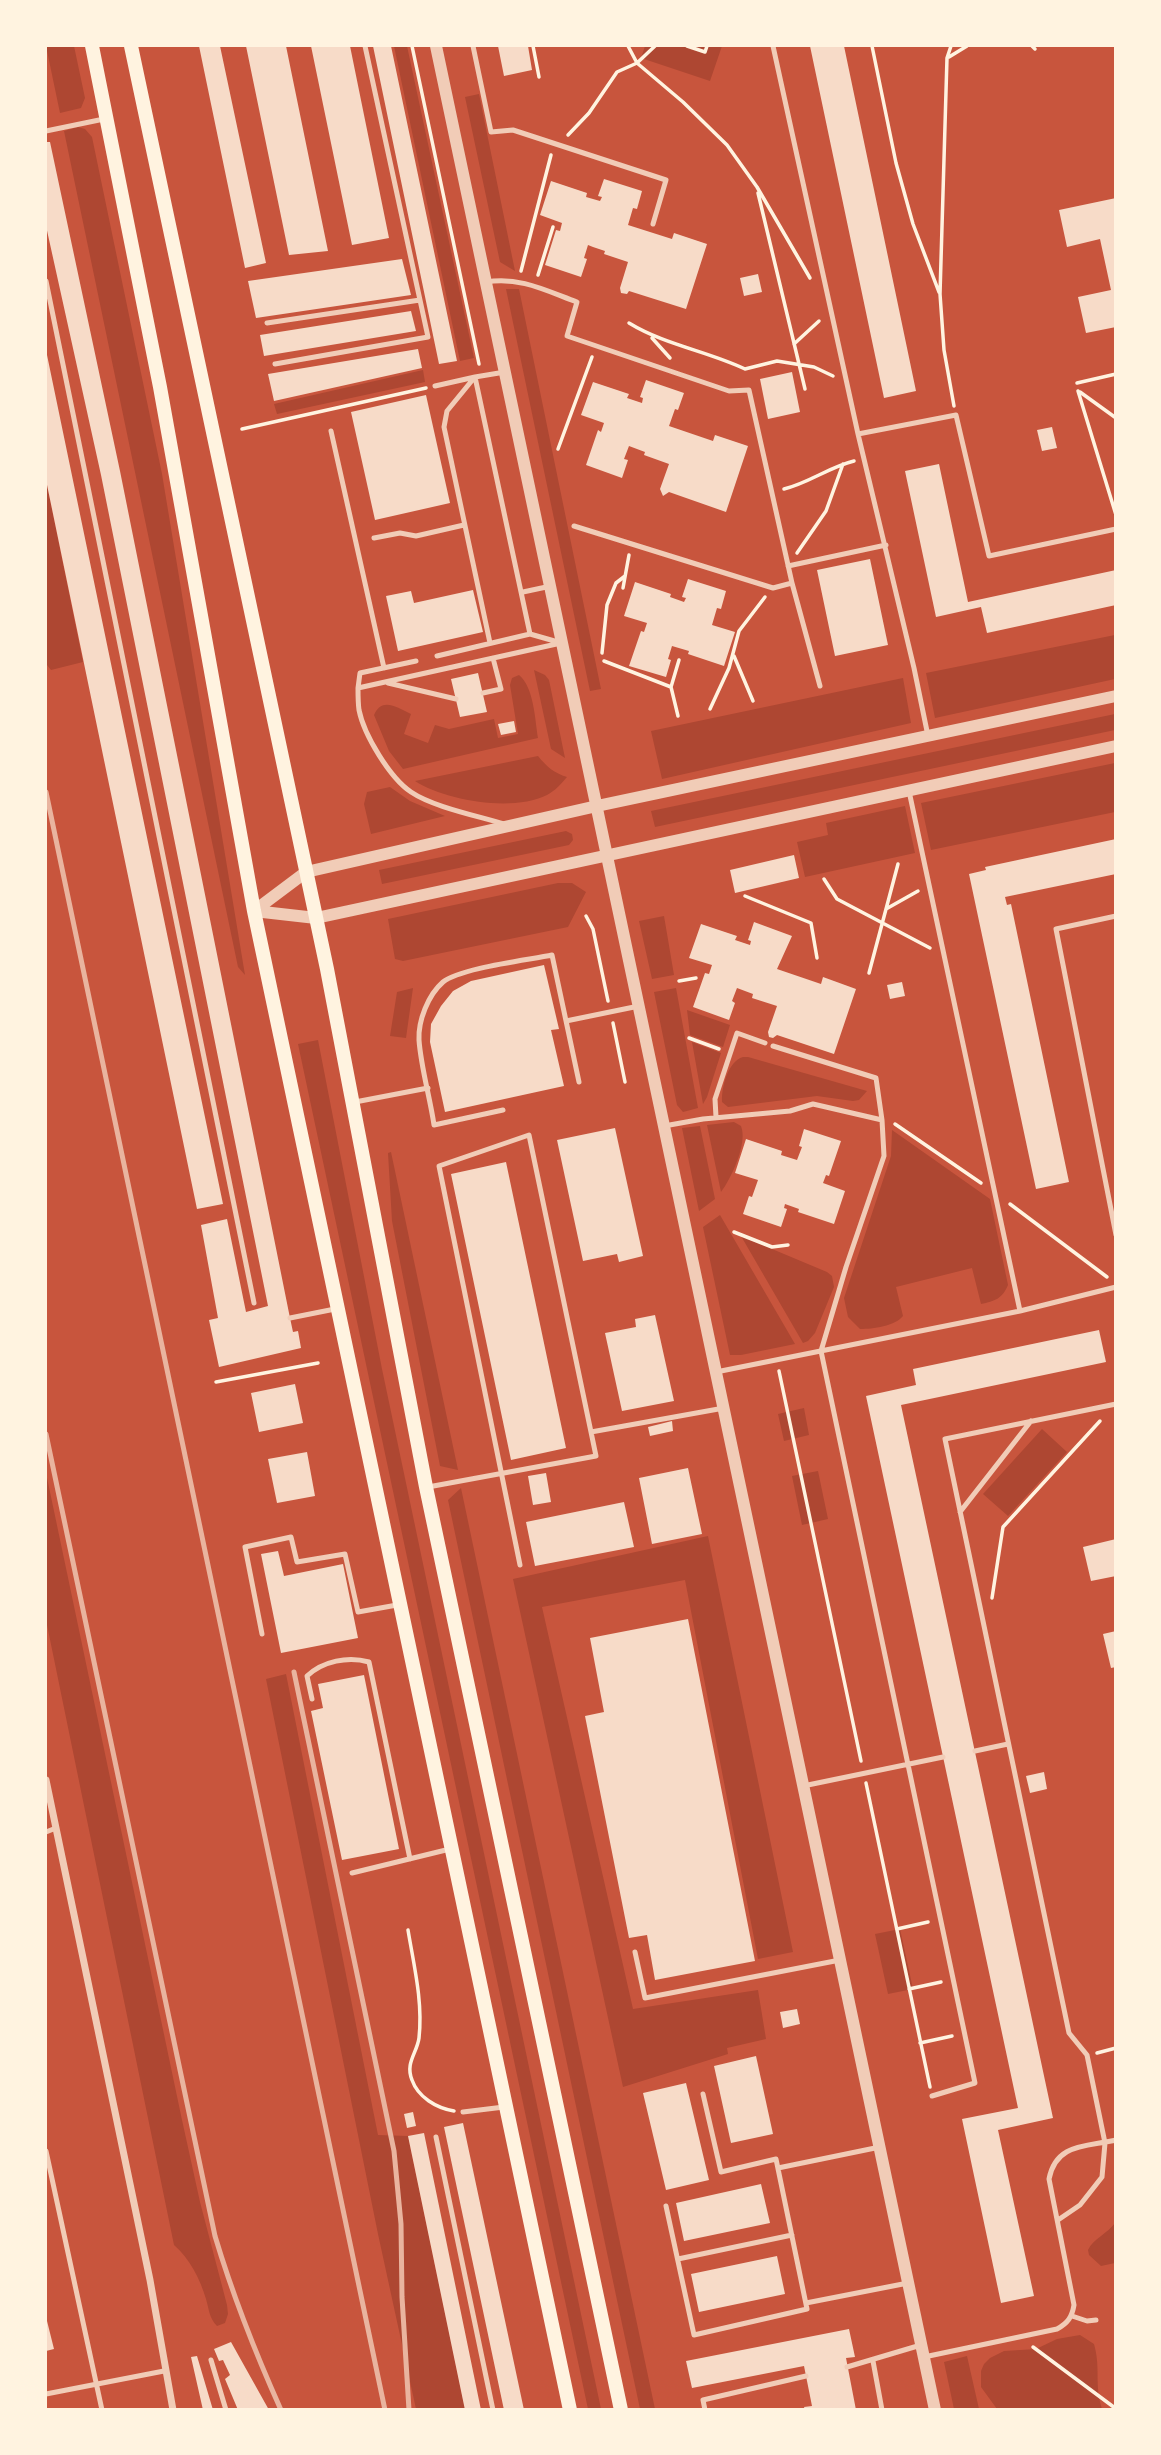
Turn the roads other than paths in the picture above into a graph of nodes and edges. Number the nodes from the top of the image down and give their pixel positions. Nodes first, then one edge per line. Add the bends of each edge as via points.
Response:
1 (92, 46) edge
2 (131, 46) edge
3 (365, 46) edge
4 (436, 46) edge
5 (473, 46) edge
6 (773, 46) edge
7 (108, 119) junction
8 (46, 131) edge
9 (653, 224) dead end
10 (46, 281) edge
11 (486, 282) junction
12 (420, 300) junction
13 (268, 323) dead end
14 (275, 363) dead end
15 (505, 372) junction
16 (478, 377) junction
17 (435, 386) road end
18 (331, 431) dead end
19 (858, 434) junction
20 (464, 525) junction
21 (574, 526) dead end
22 (1115, 529) edge
23 (374, 538) dead end
24 (886, 545) junction
25 (788, 566) junction
26 (792, 583) junction
27 (551, 586) junction
28 (523, 592) junction
29 (530, 634) junction
30 (490, 643) junction
31 (561, 643) junction
32 (436, 656) dead end
33 (493, 658) junction
34 (416, 661) dead end
35 (384, 668) junction
36 (385, 682) junction
37 (820, 686) dead end
38 (358, 688) junction
39 (483, 693) dead end
40 (1115, 696) edge
41 (456, 699) dead end
42 (928, 736) junction
43 (1115, 746) edge
44 (909, 791) junction
45 (597, 806) junction
46 (512, 827) junction
47 (607, 855) junction
48 (306, 872) junction
49 (254, 911) junction
50 (1115, 916) edge
51 (316, 918) junction
52 (639, 1006) junction
53 (566, 1021) junction
54 (765, 1043) dead end
55 (773, 1046) dead end
56 (579, 1082) dead end
57 (428, 1088) junction
58 (352, 1103) junction
59 (503, 1110) dead end
60 (716, 1117) junction
61 (882, 1120) junction
62 (664, 1126) junction
63 (1115, 1235) edge
64 (1115, 1287) edge
65 (254, 1303) dead end
66 (338, 1308) junction
67 (1020, 1311) junction
68 (290, 1318) dead end
69 (821, 1351) junction
70 (716, 1372) junction
71 (1115, 1404) edge
72 (724, 1408) junction
73 (1031, 1421) junction
74 (591, 1432) junction
75 (501, 1473) junction
76 (426, 1487) junction
77 (960, 1512) junction
78 (520, 1565) dead end
79 (400, 1605) junction
80 (262, 1634) dead end
81 (312, 1699) dead end
82 (1009, 1744) junction
83 (975, 1751) dead end
84 (943, 1757) dead end
85 (908, 1765) junction
86 (46, 1780) edge
87 (803, 1786) junction
88 (56, 1828) junction
89 (46, 1832) edge
90 (453, 1848) junction
91 (410, 1859) junction
92 (352, 1873) dead end
93 (635, 1952) dead end
94 (840, 1960) junction
95 (703, 2094) dead end
96 (932, 2096) road end
97 (507, 2107) junction
98 (463, 2112) road end
99 (436, 2137) dead end
100 (1115, 2140) edge
101 (1105, 2143) junction
102 (880, 2147) junction
103 (46, 2151) edge
104 (778, 2168) junction
105 (666, 2206) dead end
106 (1058, 2220) junction
107 (792, 2235) junction
108 (678, 2259) junction
109 (908, 2283) junction
110 (806, 2304) junction
111 (1072, 2316) junction
112 (1096, 2320) dead end
113 (923, 2351) junction
114 (211, 2360) dead end
115 (873, 2361) junction
116 (847, 2367) dead end
117 (164, 2371) junction
118 (806, 2376) dead end
119 (97, 2384) junction
120 (46, 2394) edge
121 (103, 2410) edge
122 (173, 2410) edge
123 (226, 2410) edge
124 (494, 2410) edge
125 (570, 2410) edge
126 (621, 2410) edge
127 (705, 2410) edge
128 (882, 2410) edge
129 (935, 2410) edge

1 - 7 main road
2 - 48 main road
3 - 12 lane
4 - 11 street
5 - 9 lane via 491,132 513,131 666,180
6 - 19 lane
7 - 8 lane
7 - 49 main road
10 - 65 lane
11 - 15 street
11 - 25 lane via 504,278 577,302 567,336 729,391 749,390
12 - 13 lane
12 - 14 lane via 428,337
15 - 16 lane
15 - 27 street
16 - 17 lane
16 - 20 lane via 447,411 444,427
16 - 28 lane
18 - 35 lane
19 - 22 lane via 956,415 989,556
19 - 24 lane
20 - 23 lane via 416,536 400,533
20 - 30 lane
21 - 26 lane via 773,587
24 - 25 lane
24 - 42 lane
25 - 26 lane
26 - 37 lane
27 - 28 lane
27 - 31 street
28 - 29 lane
29 - 30 lane
29 - 31 lane
30 - 32 lane
31 - 33 lane
31 - 45 street
33 - 36 lane
33 - 39 lane via 501,689
34 - 35 lane
35 - 38 lane via 360,673
36 - 38 lane
36 - 41 lane
38 - 46 lane via 359,711 373,746 411,792
40 - 42 street
42 - 45 street
43 - 44 street
44 - 47 street
44 - 67 lane
45 - 46 street
45 - 47 street
46 - 48 street
47 - 51 street
47 - 52 street
48 - 49 street
48 - 51 main road
49 - 51 street
49 - 66 main road
50 - 63 lane via 1056,929
51 - 58 main road
52 - 53 lane
52 - 62 street
53 - 56 lane
53 - 57 lane via 552,955 461,973 444,981 423,1013 419,1038
54 - 60 lane via 737,1033 716,1099
55 - 61 lane via 876,1078
57 - 58 lane
57 - 59 lane via 435,1125
58 - 76 main road
60 - 61 lane via 790,1111 813,1104
60 - 62 lane
61 - 69 lane via 884,1156
62 - 70 street
64 - 67 lane
66 - 68 lane
66 - 79 main road
67 - 69 lane
69 - 70 lane
69 - 85 lane
70 - 72 street
71 - 73 lane
72 - 74 lane
72 - 87 street
73 - 77 lane
73 - 77 lane via 945,1439
74 - 75 lane via 596,1456
74 - 75 lane via 528,1135 439,1166
75 - 76 lane
75 - 78 lane
76 - 126 main road
77 - 82 lane
79 - 80 lane via 358,1612 345,1554 297,1562 291,1537 245,1547
79 - 90 main road
81 - 91 lane via 307,1676 318,1665 356,1658 369,1662
82 - 83 lane
82 - 101 lane via 1069,2033 1087,2055
84 - 85 lane
85 - 87 lane
85 - 96 lane via 975,2083
86 - 88 street
87 - 94 street
88 - 89 lane
88 - 117 street via 150,2280
90 - 91 lane
90 - 97 main road
91 - 92 lane
93 - 94 lane via 645,1998
94 - 102 street
95 - 104 lane via 721,2172 776,2159
97 - 98 lane
97 - 125 main road
99 - 124 lane
100 - 101 lane
101 - 106 lane via 1102,2177 1080,2206
101 - 106 lane via 1060,2154 1052,2165 1049,2179
102 - 104 lane
102 - 109 street
103 - 119 lane
104 - 107 lane
105 - 108 lane
106 - 111 lane via 1074,2305
107 - 108 lane
107 - 110 lane
108 - 110 lane via 694,2335 807,2309
109 - 110 lane
109 - 113 street
111 - 112 lane
111 - 113 lane via 1057,2329
113 - 115 lane
113 - 129 street
114 - 123 lane
115 - 116 lane
115 - 128 lane
117 - 119 lane
117 - 122 street
118 - 127 lane via 703,2400
119 - 120 lane
119 - 121 lane

